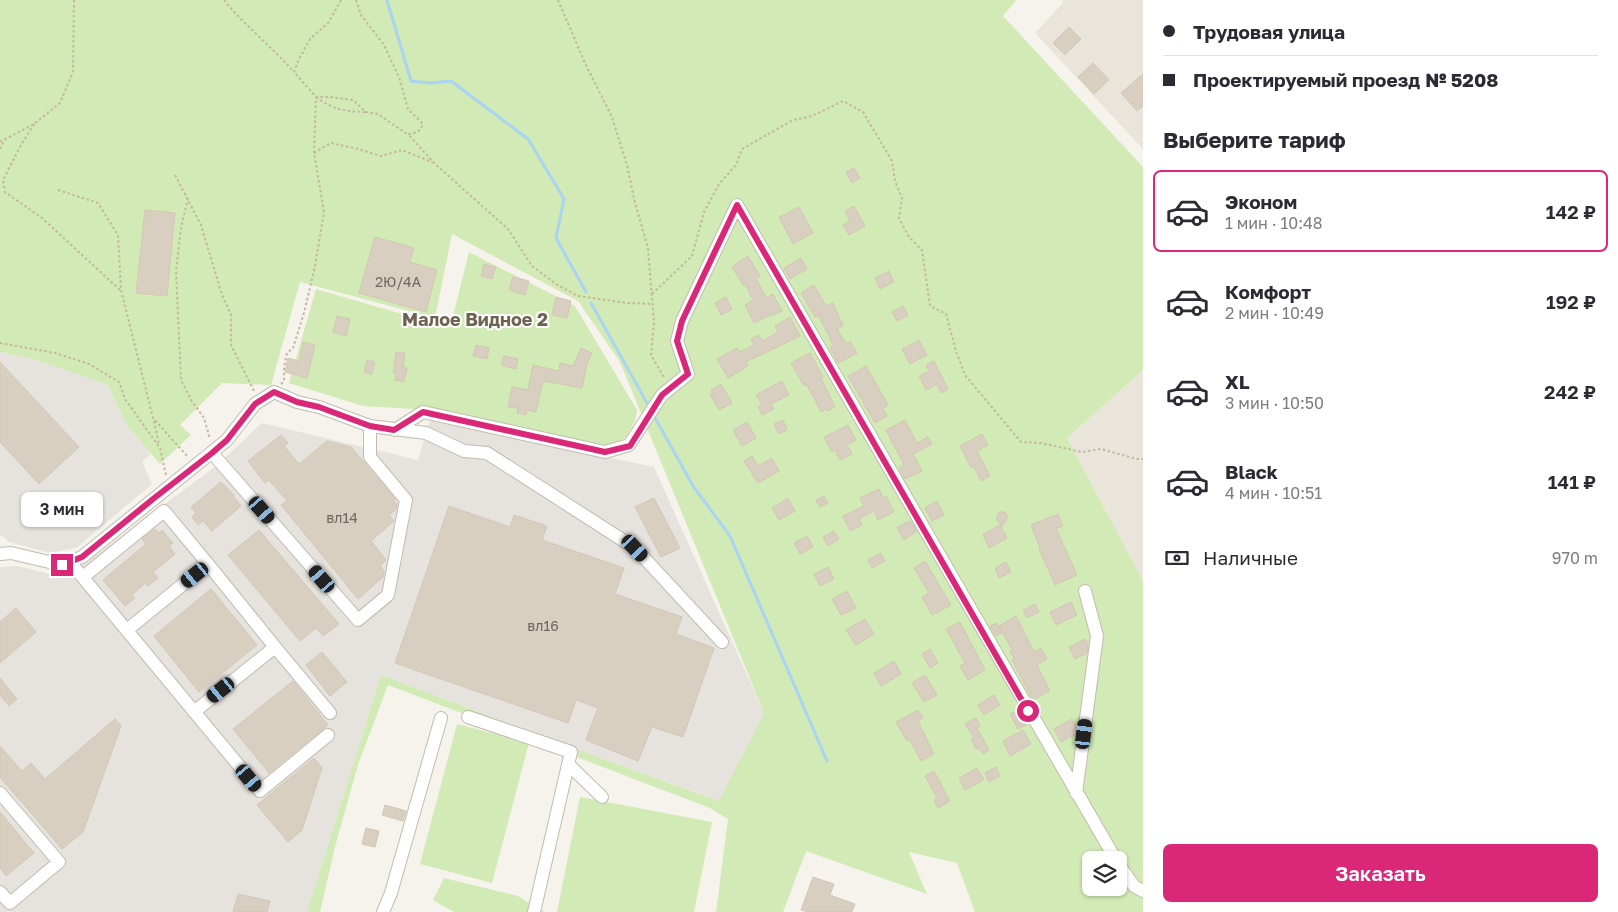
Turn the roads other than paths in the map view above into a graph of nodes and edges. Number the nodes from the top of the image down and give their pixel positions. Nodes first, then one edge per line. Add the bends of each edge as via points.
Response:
1 (370, 426) junction
2 (394, 430) junction
3 (212, 453) junction
4 (0, 554) edge
5 (70, 562) junction
6 (208, 564) junction
7 (83, 577) junction
8 (1085, 591) dead end
9 (127, 630) junction
10 (722, 642) dead end
11 (275, 647) junction
12 (194, 712) junction
13 (330, 713) dead end
14 (441, 718) dead end
15 (468, 718) dead end
16 (328, 735) dead end
17 (568, 764) junction
18 (1076, 792) junction
19 (0, 793) edge
20 (602, 797) dead end
21 (1111, 851) edge
22 (1127, 876) edge
23 (1143, 891) edge
24 (0, 892) edge
25 (383, 912) edge
26 (534, 912) edge

1 - 2 street
1 - 3 street via 274,392 255,404 227,440
1 - 3 street via 370,457 406,500 388,595 358,620
2 - 10 street via 426,434 464,451 487,454 635,548
2 - 18 street via 423,412 605,452 630,446 662,395 688,374 677,341 682,321 737,205
3 - 5 street via 82,557
4 - 5 street via 11,553 62,565
5 - 7 street
6 - 7 street via 164,511
6 - 9 street
6 - 11 street
7 - 9 street
8 - 18 street via 1096,636
9 - 12 street
11 - 12 street
11 - 13 street
12 - 16 street via 260,792
14 - 25 street
15 - 17 street via 571,752
17 - 20 street
17 - 26 street
18 - 21 street
19 - 24 street via 59,862 10,903
22 - 23 street

